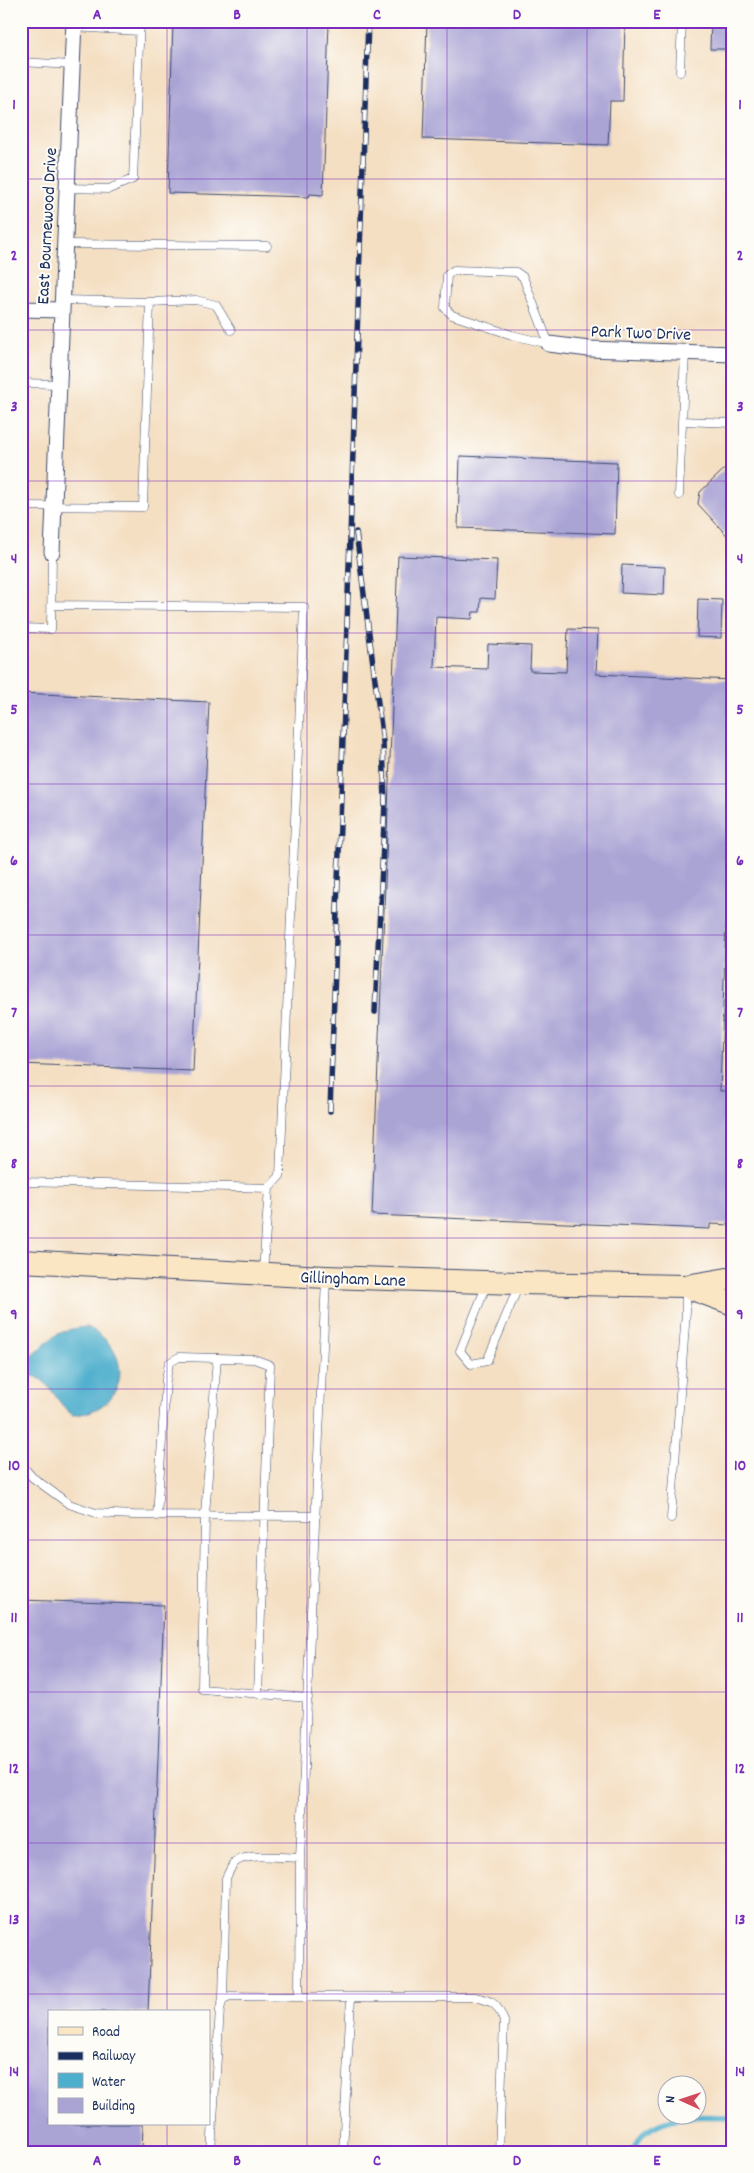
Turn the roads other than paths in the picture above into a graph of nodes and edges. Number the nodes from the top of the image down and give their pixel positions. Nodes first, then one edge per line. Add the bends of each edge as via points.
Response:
1 (140, 21) edge
2 (682, 21) edge
3 (74, 24) edge
4 (139, 31) junction
5 (21, 62) edge
6 (72, 65) junction
7 (680, 72) dead end
8 (67, 188) junction
9 (64, 244) junction
10 (267, 246) dead end
11 (150, 302) junction
12 (62, 305) junction
13 (21, 309) edge
14 (230, 330) dead end
15 (549, 344) junction
16 (685, 352) junction
17 (733, 354) edge
18 (21, 383) edge
19 (58, 384) junction
20 (682, 421) junction
21 (733, 422) edge
22 (679, 495) dead end
23 (21, 506) edge
24 (54, 507) junction
25 (52, 552) joint
26 (51, 605) junction
27 (21, 628) edge
28 (21, 1182) edge
29 (269, 1188) junction
30 (21, 1261) edge
31 (263, 1274) junction
32 (326, 1277) junction
33 (733, 1278) edge
34 (487, 1282) junction
35 (519, 1283) junction
36 (686, 1286) junction
37 (733, 1304) edge
38 (217, 1358) junction
39 (21, 1464) edge
40 (157, 1516) junction
41 (205, 1516) junction
42 (263, 1516) junction
43 (316, 1516) junction
44 (671, 1518) dead end
45 (258, 1694) junction
46 (308, 1698) junction
47 (300, 1858) junction
48 (299, 1997) junction
49 (351, 1998) junction
50 (224, 2000) junction
51 (211, 2152) edge
52 (343, 2152) edge
53 (500, 2152) edge

1 - 4 lane
2 - 7 lane
3 - 4 lane
3 - 6 street, East Bournewood Drive
4 - 8 lane via 133,179 109,190
5 - 6 lane
6 - 8 street, East Bournewood Drive
8 - 9 street, East Bournewood Drive
9 - 10 lane
9 - 12 street, East Bournewood Drive
11 - 12 lane
11 - 14 lane via 196,300 216,305
11 - 24 lane via 143,507
12 - 13 street
12 - 19 street, East Bournewood Drive
15 - 15 lane via 452,315 445,308 447,275 454,270 516,272 523,277
15 - 16 street, Park Two Drive via 589,349
16 - 17 street, Park Two Drive
16 - 20 lane
18 - 19 lane
19 - 24 street, East Bournewood Drive
20 - 21 lane
20 - 22 lane
23 - 24 lane
24 - 25 street, East Bournewood Drive
25 - 26 lane
26 - 27 lane via 51,629
26 - 29 lane via 304,607 280,1176
28 - 29 lane
29 - 31 lane
30 - 31 street, Gillingham Lane
31 - 32 street, Gillingham Lane
32 - 34 street, Gillingham Lane
32 - 43 lane
33 - 36 street, Gillingham Lane
34 - 35 street, Gillingham Lane
34 - 35 lane via 460,1351 472,1364 487,1361
35 - 36 street, Gillingham Lane
36 - 37 street, Gillingham Lane
36 - 44 lane
38 - 40 lane via 179,1357 170,1363 166,1379
38 - 41 lane
38 - 42 lane via 254,1359 270,1365
39 - 40 lane via 32,1477 69,1504 96,1513
40 - 41 lane
41 - 42 lane
41 - 45 lane via 202,1689
42 - 43 lane
42 - 45 lane
43 - 46 lane
45 - 46 lane
46 - 47 lane
47 - 48 lane
47 - 50 lane via 249,1858 237,1861 230,1868 226,1878
48 - 49 lane
48 - 50 lane via 230,1996
49 - 52 lane
49 - 53 lane via 475,1997 499,2007 504,2021
50 - 51 lane via 220,2009

